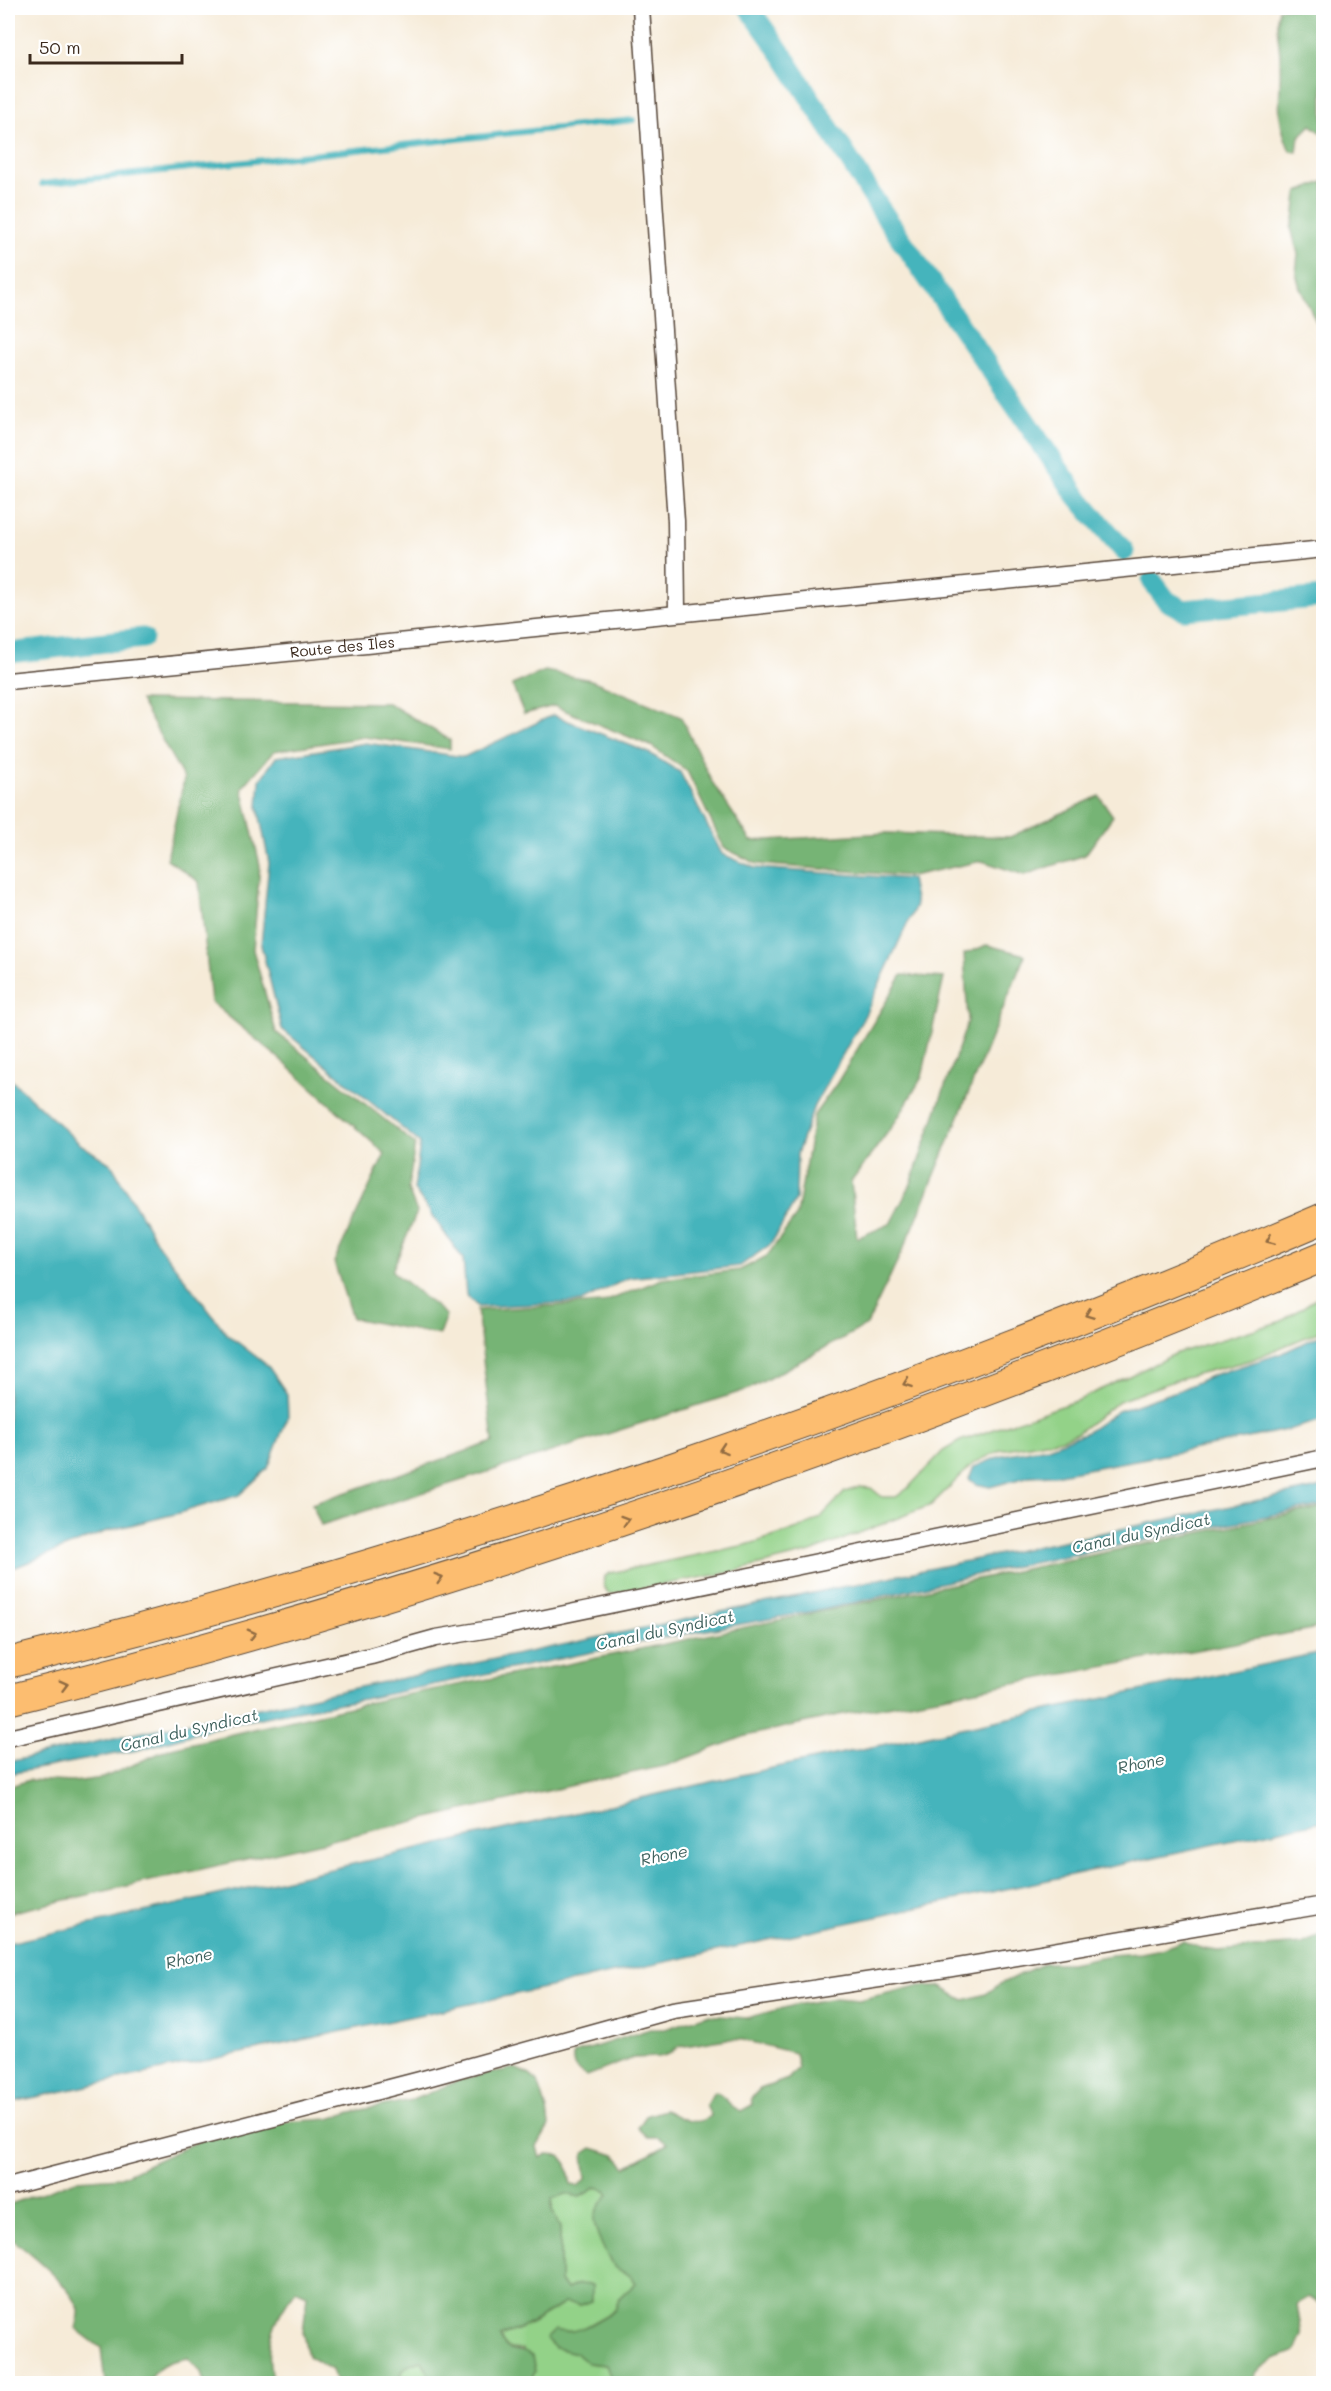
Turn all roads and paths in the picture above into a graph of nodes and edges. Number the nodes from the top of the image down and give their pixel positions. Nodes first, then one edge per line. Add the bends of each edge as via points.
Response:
1 (641, 8) edge
2 (1323, 549) edge
3 (677, 612) junction
4 (8, 681) edge
5 (1323, 1218) edge
6 (1323, 1256) edge
7 (1323, 1458) edge
8 (8, 1663) edge
9 (8, 1700) edge
10 (8, 1738) edge
11 (1323, 1905) edge
12 (8, 2187) edge

1 - 3 street via 676,522
2 - 3 street, Route des Iles
3 - 4 street, Route des Iles
5 -> 8 highway via 1000,1349 711,1453 395,1555
9 -> 6 highway via 290,1624 669,1505 1001,1387
7 - 10 street via 436,1638
11 - 12 street via 946,1969 673,2010

